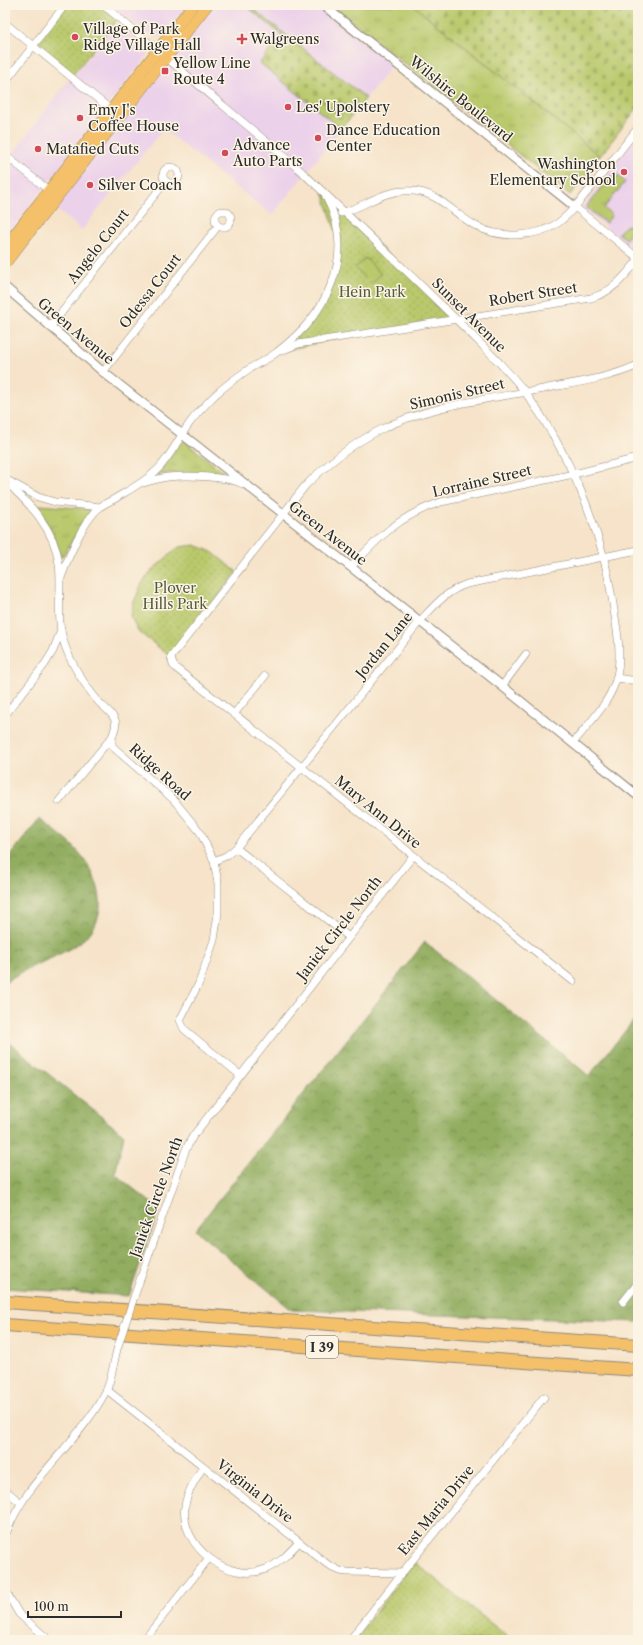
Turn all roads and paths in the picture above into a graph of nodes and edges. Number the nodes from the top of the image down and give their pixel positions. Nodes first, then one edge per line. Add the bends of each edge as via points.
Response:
1 (66, 5) edge
2 (103, 5) edge
3 (193, 5) edge
4 (207, 5) edge
5 (323, 5) edge
6 (5, 23) edge
7 (33, 46) junction
8 (162, 53) junction
9 (5, 82) edge
10 (116, 113) junction
11 (638, 128) edge
12 (5, 155) edge
13 (166, 181) dead end
14 (323, 192) junction
15 (53, 194) junction
16 (575, 207) junction
17 (344, 212) junction
18 (334, 214) junction
19 (218, 226) dead end
20 (5, 247) edge
21 (638, 259) edge
22 (5, 263) edge
23 (5, 287) edge
24 (456, 319) junction
25 (50, 327) junction
26 (277, 352) junction
27 (638, 365) edge
28 (103, 372) junction
29 (525, 393) junction
30 (182, 434) junction
31 (638, 458) edge
32 (574, 474) junction
33 (5, 480) edge
34 (141, 484) junction
35 (247, 486) junction
36 (100, 507) junction
37 (283, 514) junction
38 (638, 550) edge
39 (604, 557) junction
40 (351, 567) junction
41 (59, 582) junction
42 (420, 621) junction
43 (61, 630) junction
44 (526, 654) dead end
45 (171, 661) joint
46 (265, 676) dead end
47 (616, 678) junction
48 (638, 681) edge
49 (502, 686) junction
50 (234, 714) junction
51 (5, 715) edge
52 (111, 738) junction
53 (573, 743) junction
54 (302, 768) junction
55 (638, 796) edge
56 (59, 801) dead end
57 (236, 848) junction
58 (413, 856) junction
59 (214, 861) junction
60 (349, 937) junction
61 (573, 981) dead end
62 (240, 1075) junction
63 (638, 1283) edge
64 (5, 1302) edge
65 (623, 1302) dead end
66 (5, 1325) edge
67 (638, 1345) edge
68 (638, 1370) edge
69 (107, 1390) junction
70 (544, 1397) dead end
71 (203, 1468) junction
72 (5, 1490) edge
73 (21, 1503) junction
74 (5, 1537) edge
75 (299, 1542) junction
76 (208, 1558) junction
77 (402, 1573) junction
78 (5, 1590) edge
79 (49, 1640) edge
80 (144, 1640) edge
81 (350, 1640) edge

1 - 7 street
2 - 8 street, Sunset Avenue
3 - 8 main road
4 - 8 main road
5 - 16 street, Wilshire Boulevard
6 - 7 street
7 - 9 street
7 - 10 street
8 - 10 main road
8 - 14 street, Sunset Avenue
10 - 15 main road
11 - 16 street
12 - 15 street
13 - 25 street, Angelo Court
14 - 17 street, Sunset Avenue
14 - 18 street, Robert Street
15 - 20 main road
15 - 22 main road
16 - 17 street via 549,228 529,234 509,235 478,227 434,197 415,191 396,191
16 - 21 street, Wilshire Boulevard
17 - 18 street
17 - 24 street, Sunset Avenue
18 - 26 street, Robert Street via 339,255 335,278 323,304 314,316
19 - 28 street, Odessa Court
21 - 24 street, Robert Street via 615,286 595,297
23 - 25 street, Green Avenue
24 - 26 street, Robert Street via 298,344
24 - 29 street, Sunset Avenue via 504,367
25 - 28 street, Green Avenue
26 - 30 street, Robert Street via 216,394 196,414
27 - 29 street, Simonis Street via 610,374
28 - 30 street, Green Avenue
29 - 32 street, Sunset Avenue
29 - 37 street, Simonis Street via 439,409 381,430 359,442 320,471
30 - 34 street, Robert Street via 158,468
30 - 35 street, Green Avenue
31 - 32 street, Lorraine Street
32 - 39 street, Sunset Avenue
32 - 40 street, Lorraine Street via 427,506 390,527
33 - 36 street via 38,497
33 - 41 street via 27,501 53,542 59,564
34 - 35 street via 179,476 222,478
34 - 36 street
35 - 37 street, Green Avenue
36 - 41 street via 72,548
37 - 40 street, Green Avenue
37 - 45 street, Simonis Street via 171,656
38 - 39 street, Jordan Lane
39 - 42 street, Jordan Lane via 459,587 442,598
39 - 47 street, Sunset Avenue via 617,631 619,662
40 - 42 street, Green Avenue
41 - 43 street
42 - 49 street, Green Avenue
42 - 54 street, Jordan Lane
43 - 51 street via 45,664
43 - 52 street via 72,662 84,684 114,718 115,727
44 - 49 street
45 - 50 street, Mary Ann Drive via 177,669
46 - 50 street
47 - 48 street
47 - 53 street, Sunset Avenue via 600,710
49 - 53 street, Green Avenue
50 - 54 street, Mary Ann Drive
52 - 56 street
52 - 59 street, Ridge Road via 116,750 182,809 200,832
53 - 55 street, Green Avenue
54 - 57 street, Jordan Lane
54 - 58 street, Mary Ann Drive
57 - 59 street, Jordan Lane
57 - 60 street
58 - 60 street, Janick Circle North
58 - 61 street, Mary Ann Drive
59 - 62 street, Ridge Road via 218,883 218,913 214,940 199,983 180,1020 184,1029
60 - 62 street, Janick Circle North
62 - 69 street, Janick Circle North, bridge via 201,1124 186,1149 134,1297
63 - 65 street
64 - 67 highway, I 39
66 - 68 highway, I 39
69 - 71 street, Virginia Drive
69 - 73 street, Janick Circle North
70 - 77 street, East Maria Drive
71 - 75 street, Virginia Drive
71 - 76 street via 189,1492 185,1507 190,1533
72 - 73 street
73 - 74 street, Janick Circle North
75 - 76 street via 275,1564 254,1572 231,1570
75 - 77 street, Virginia Drive via 340,1571
76 - 80 street
77 - 81 street, East Maria Drive
78 - 79 street via 19,1614

